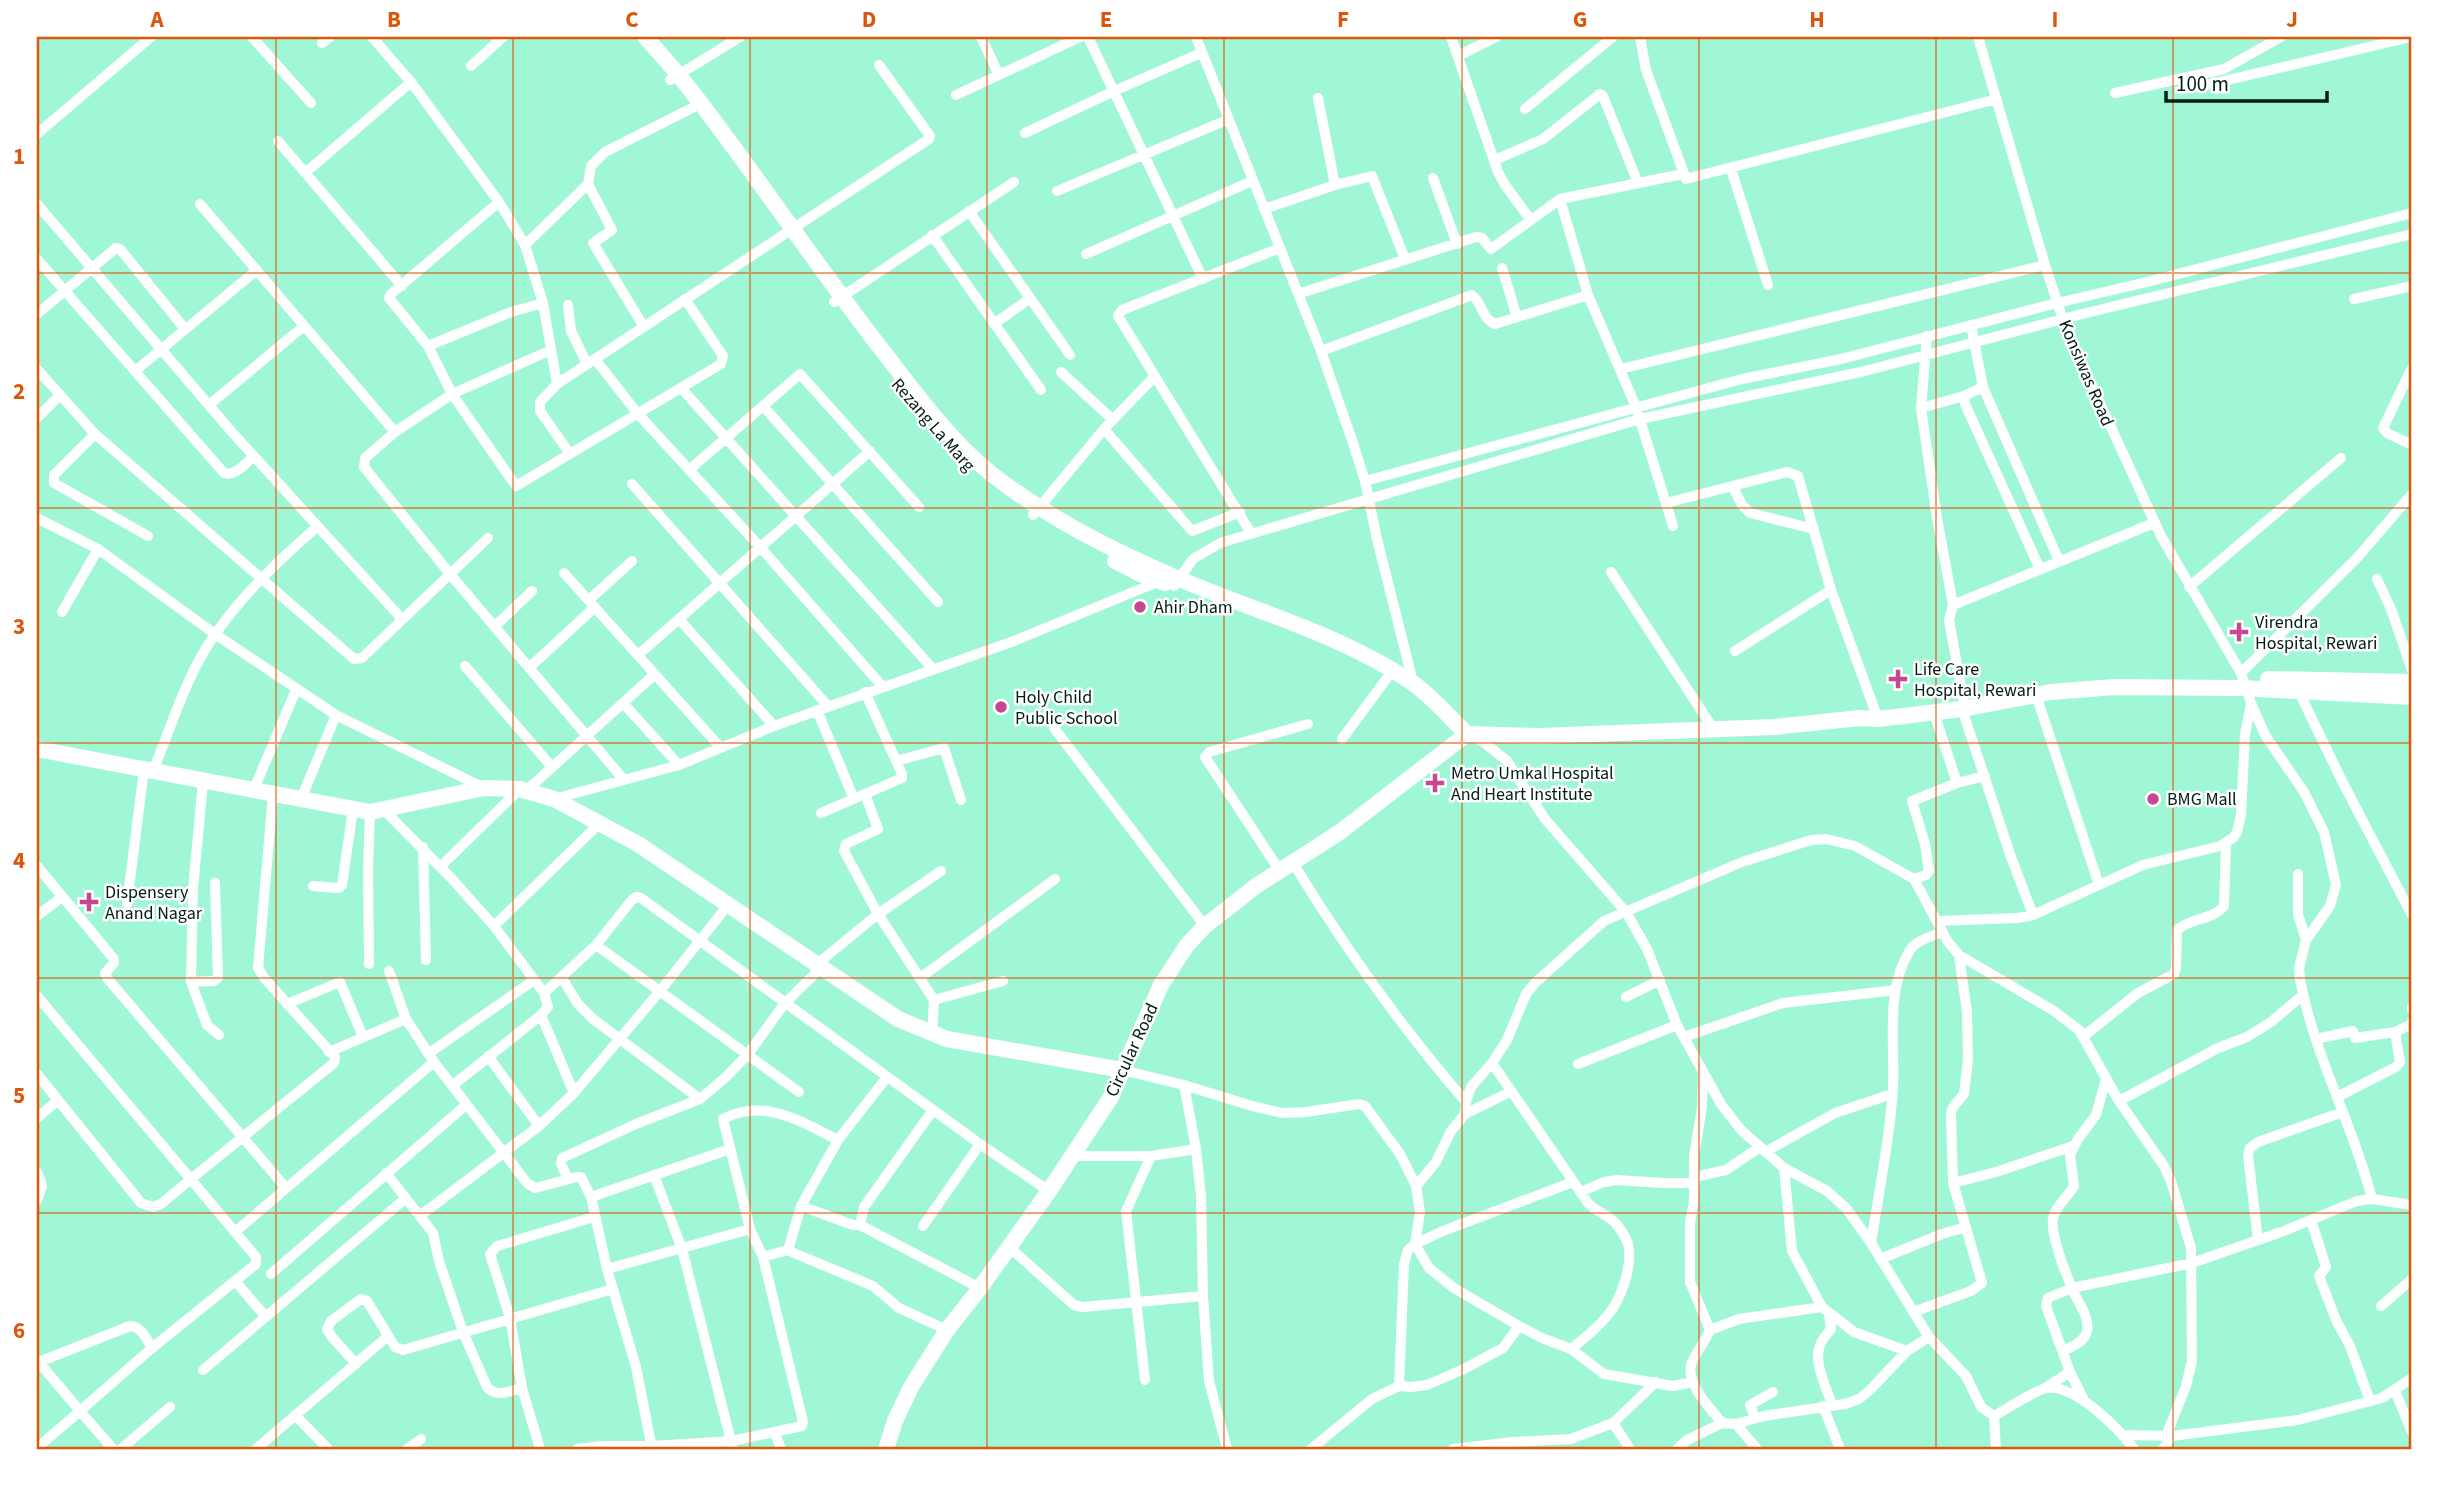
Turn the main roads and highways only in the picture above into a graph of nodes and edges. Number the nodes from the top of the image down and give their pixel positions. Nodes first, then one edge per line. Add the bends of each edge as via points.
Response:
1 (631, 37) edge
2 (645, 37) edge
3 (674, 77) junction
4 (789, 232) junction
5 (1252, 612) junction
6 (2412, 682) edge
7 (2246, 686) junction
8 (2412, 697) edge
9 (1432, 701) junction
10 (1963, 704) junction
11 (1871, 716) junction
12 (1467, 734) junction
13 (37, 749) edge
14 (1122, 1070) junction
15 (887, 1449) edge

1 - 3 main road, Rezang La Marg
2 - 3 main road, Rezang La Marg
3 - 4 main road, Rezang La Marg
3 - 4 main road, Rezang La Marg via 692,108
4 - 5 main road, Rezang La Marg via 913,406 983,481 1138,573
5 - 9 main road, Rezang La Marg
5 - 9 main road, Rezang La Marg via 1348,648 1413,682
6 - 7 main road
7 - 8 main road
7 - 10 main road via 2114,687
7 - 10 main road via 2095,678 2055,682
9 - 12 main road, Rezang La Marg
10 - 11 main road
10 - 11 main road via 1934,713
11 - 12 main road via 1714,730
12 - 14 main road, Circular Road via 1340,832 1256,886 1205,926 1161,985
13 - 14 main road via 353,809 377,811 485,788 523,790 554,799 638,844 898,1019 932,1035
14 - 15 main road, Circular Road via 1111,1097 1073,1156 911,1387

